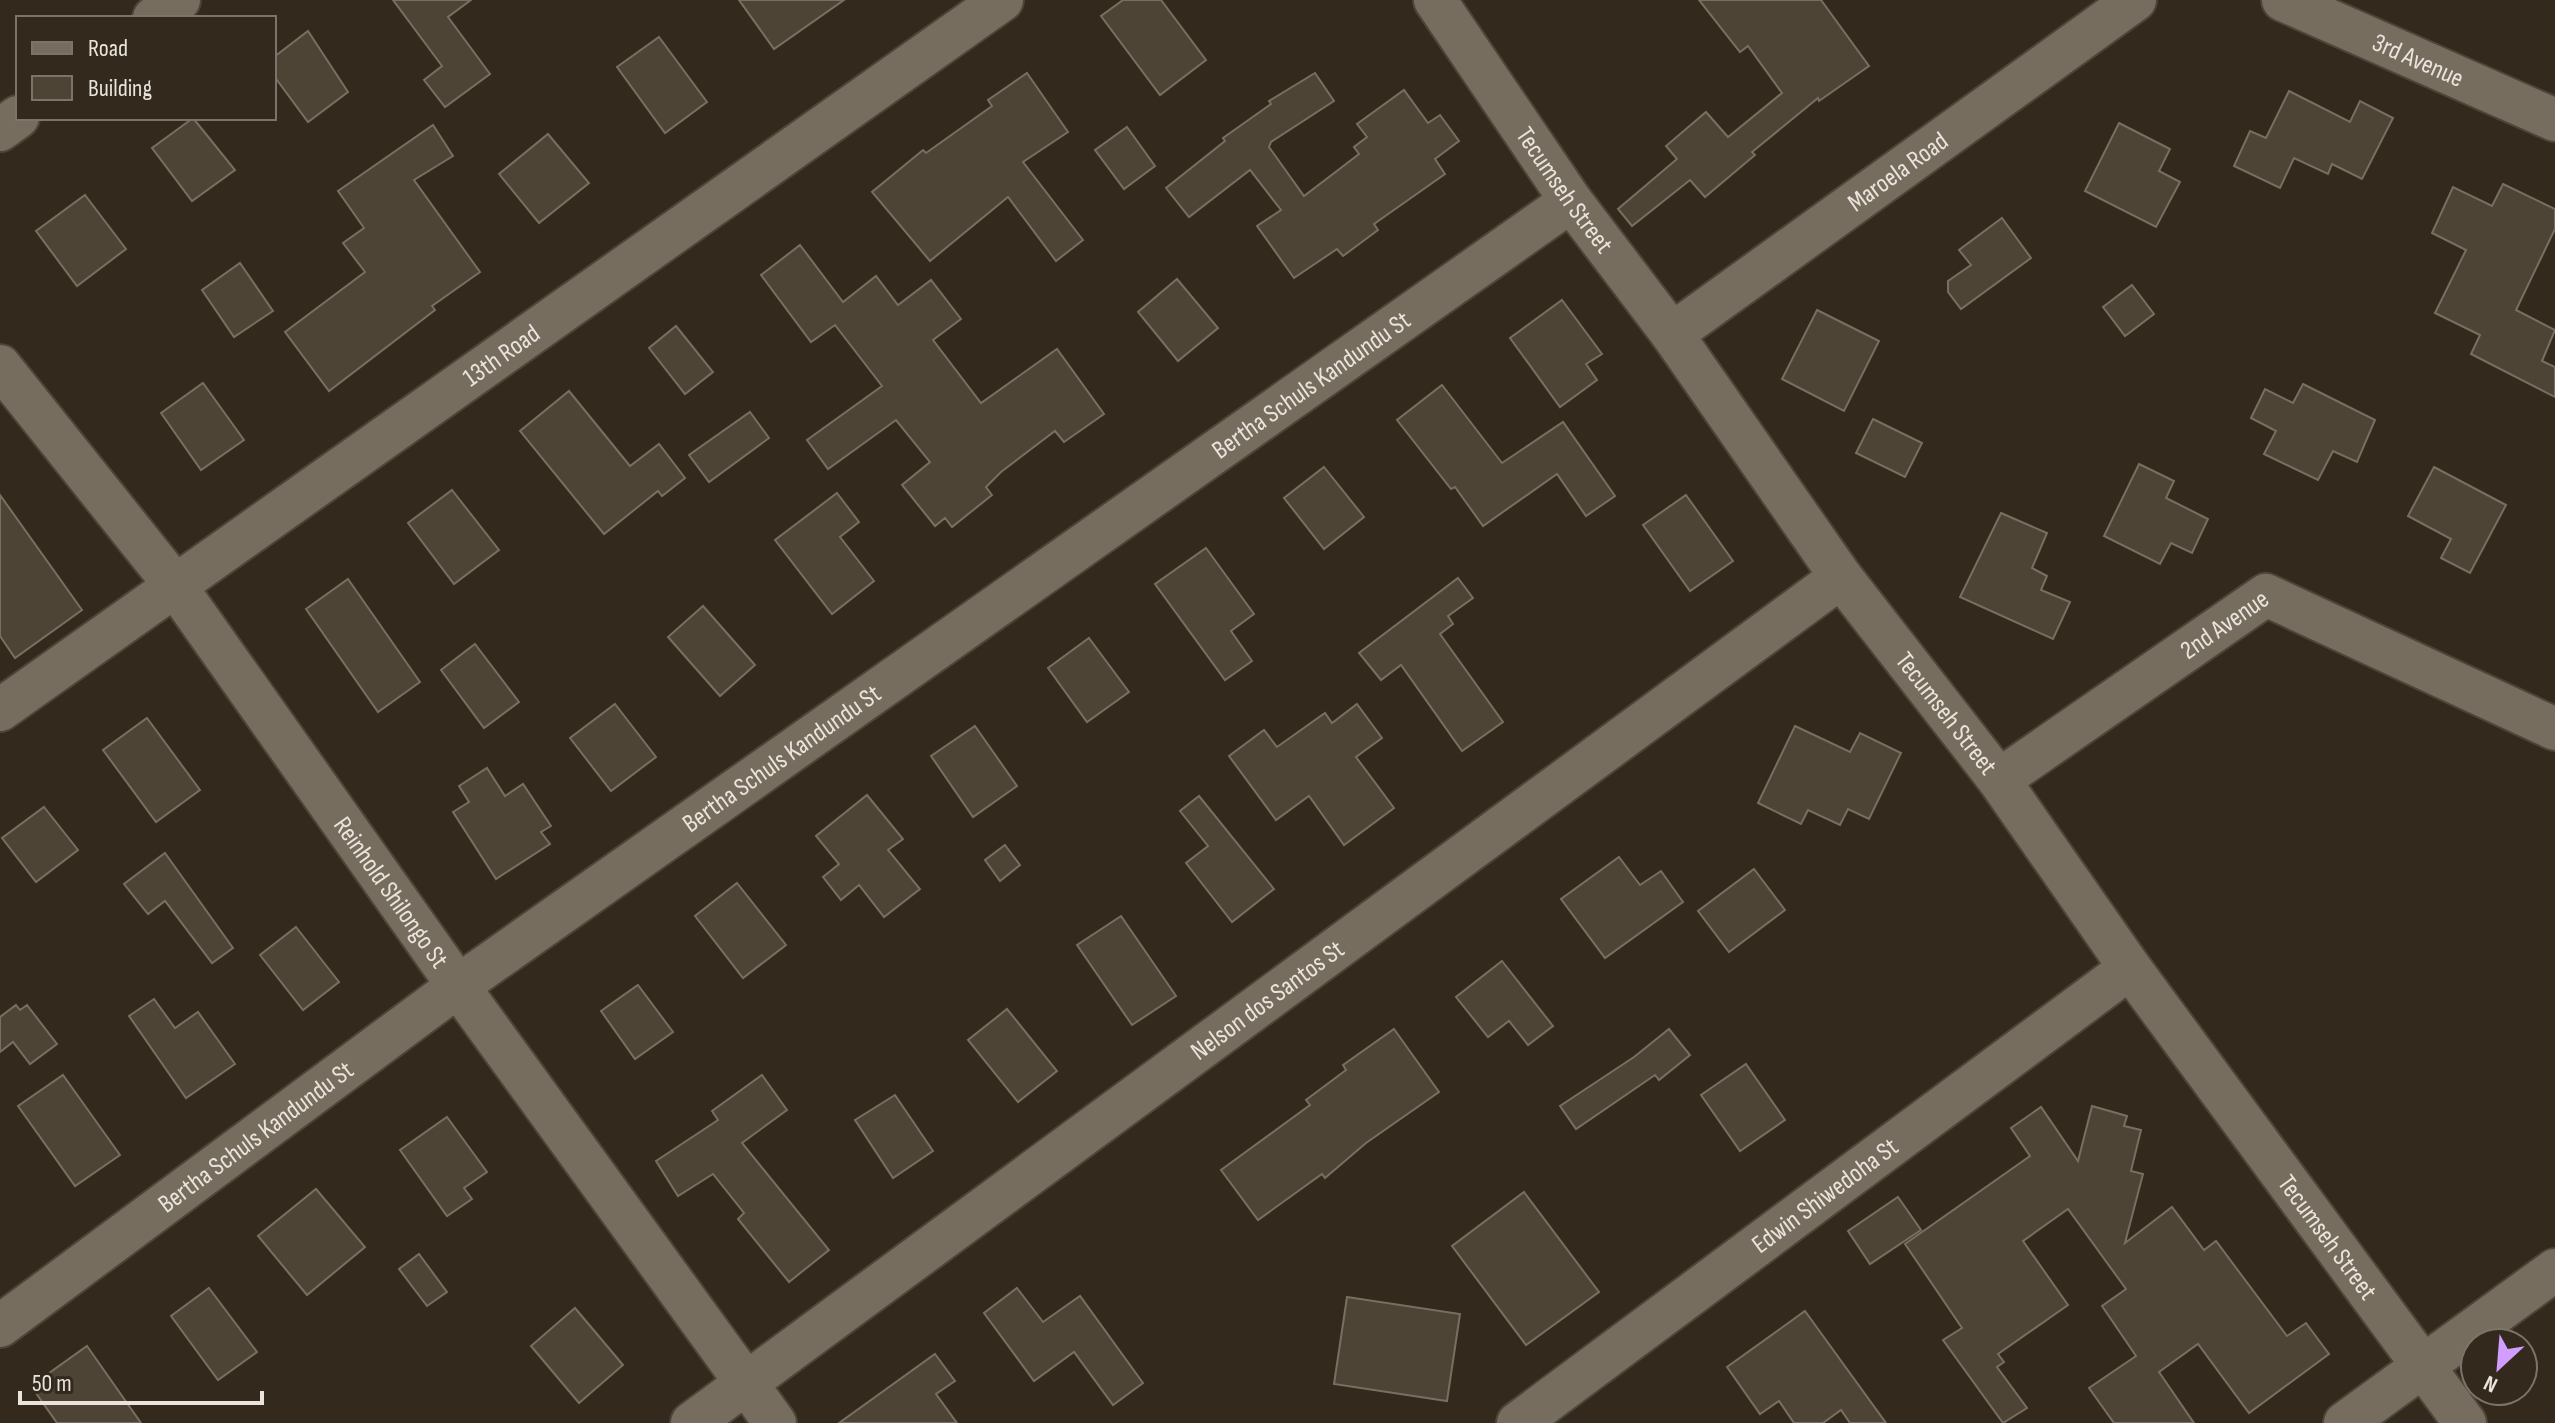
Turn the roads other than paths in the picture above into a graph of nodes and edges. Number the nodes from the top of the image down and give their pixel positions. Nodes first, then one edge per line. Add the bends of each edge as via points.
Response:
1 (179, 0) edge
2 (1002, 0) edge
3 (1435, 0) edge
4 (2283, 0) edge
5 (2124, 2) edge
6 (157, 16) edge
7 (2555, 120) edge
8 (1571, 201) junction
9 (1672, 334) junction
10 (0, 366) edge
11 (1841, 577) junction
12 (174, 584) junction
13 (0, 710) edge
14 (2555, 729) edge
15 (1999, 780) junction
16 (2130, 968) junction
17 (458, 986) junction
18 (2555, 1270) edge
19 (0, 1326) edge
20 (2424, 1366) junction
21 (746, 1384) junction
22 (692, 1423) edge
23 (775, 1423) edge
24 (1518, 1423) edge
25 (2345, 1423) edge
26 (2465, 1423) edge

1 - 6 street
2 - 12 street, 13th Road
3 - 8 street, Tecumseh Street
4 - 7 street, 3rd Avenue
5 - 9 street, Maroela Road
8 - 9 street, Tecumseh Street
8 - 17 street, Bertha Schuls Kandundu St
9 - 11 street, Tecumseh Street
10 - 12 street, Reinhold Shilongo St
11 - 15 street, Tecumseh Street
11 - 21 street, Nelson dos Santos St
12 - 13 street, 13th Road
12 - 17 street, Reinhold Shilongo St
14 - 15 street, 2nd Avenue via 2266,595
15 - 16 street, Tecumseh Street
16 - 20 street, Tecumseh Street
16 - 24 street, Edwin Shiwedoha St
17 - 19 street, Bertha Schuls Kandundu St
17 - 21 street, Reinhold Shilongo St
18 - 20 street
20 - 25 street
20 - 26 street, Tecumseh Street
21 - 22 street, Nelson dos Santos St
21 - 23 street, Reinhold Shilongo St

